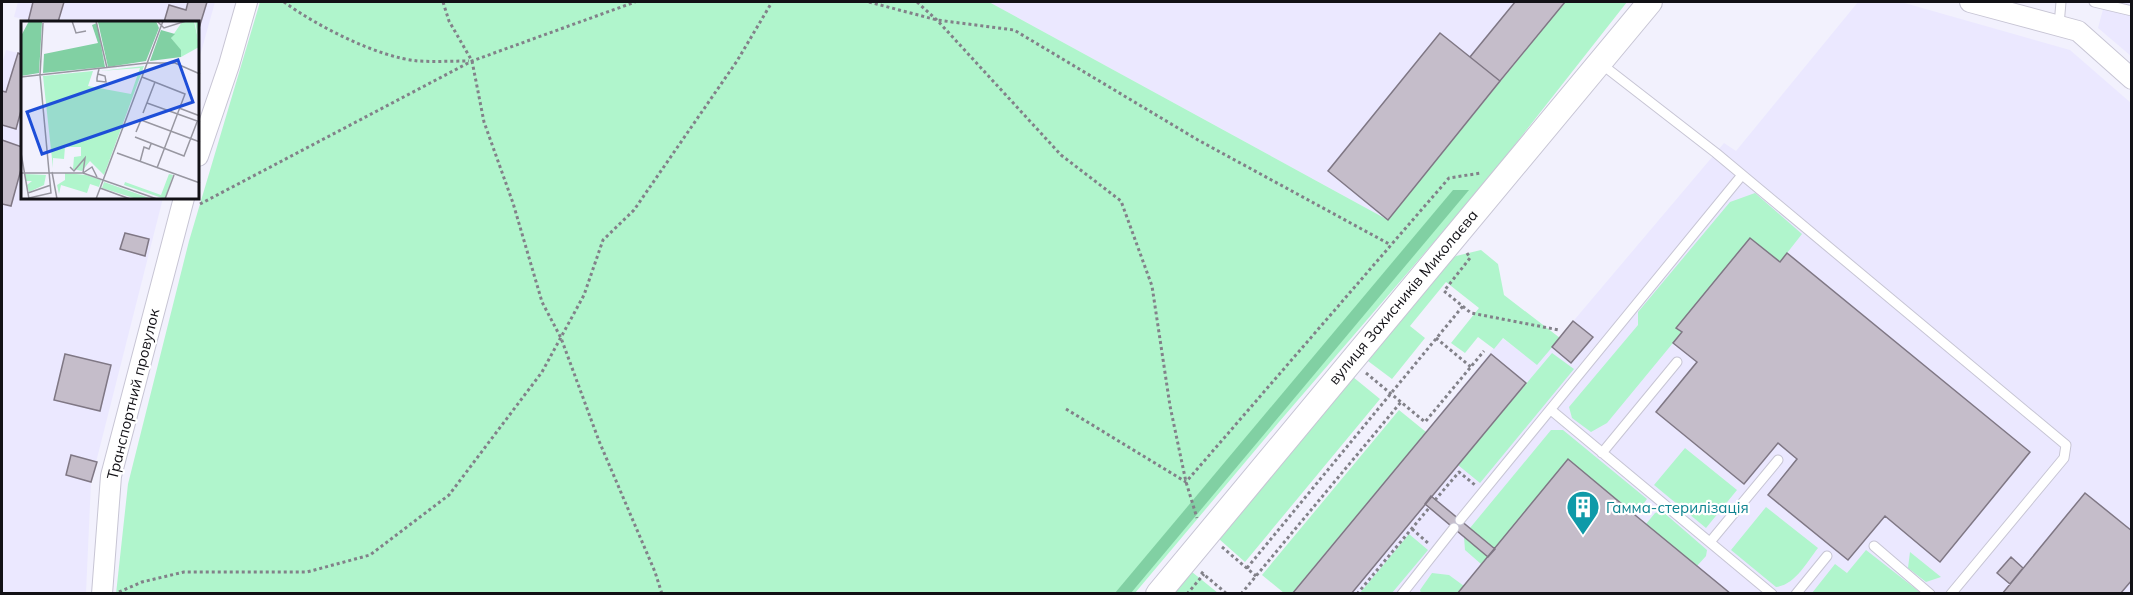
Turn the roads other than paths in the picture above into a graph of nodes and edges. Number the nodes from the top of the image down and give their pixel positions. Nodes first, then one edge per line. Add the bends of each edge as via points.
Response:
1 (247, 2) edge
2 (1650, 2) edge
3 (1970, 2) edge
4 (2061, 2) edge
5 (2094, 2) edge
6 (2132, 11) edge
7 (2059, 25) junction
8 (1600, 63) junction
9 (2132, 79) edge
10 (200, 150) edge
11 (1742, 175) junction
12 (181, 207) edge
13 (1677, 362) dead end
14 (1551, 410) junction
15 (1602, 453) junction
16 (1778, 460) dead end
17 (1460, 520) dead end
18 (1454, 528) dead end
19 (1710, 542) junction
20 (1874, 546) dead end
21 (1827, 556) dead end
22 (102, 594) edge
23 (1158, 594) edge
24 (1402, 594) edge
25 (1772, 594) edge
26 (1796, 594) edge
27 (1930, 594) edge
28 (1951, 594) edge

1 - 10 street
2 - 8 street, вулиця Захисників Миколаєва
3 - 7 street
4 - 7 lane
5 - 6 lane
7 - 9 street via 2078,31
8 - 11 lane
8 - 23 street, вулиця Захисників Миколаєва via 1205,537 1195,567
11 - 14 lane
11 - 28 lane via 2066,446 2064,458
12 - 22 street, Транспортний провулок via 111,476
13 - 15 lane
14 - 15 lane
14 - 17 lane
15 - 19 lane
16 - 19 lane
18 - 24 lane
19 - 25 lane
20 - 27 lane
21 - 26 lane

